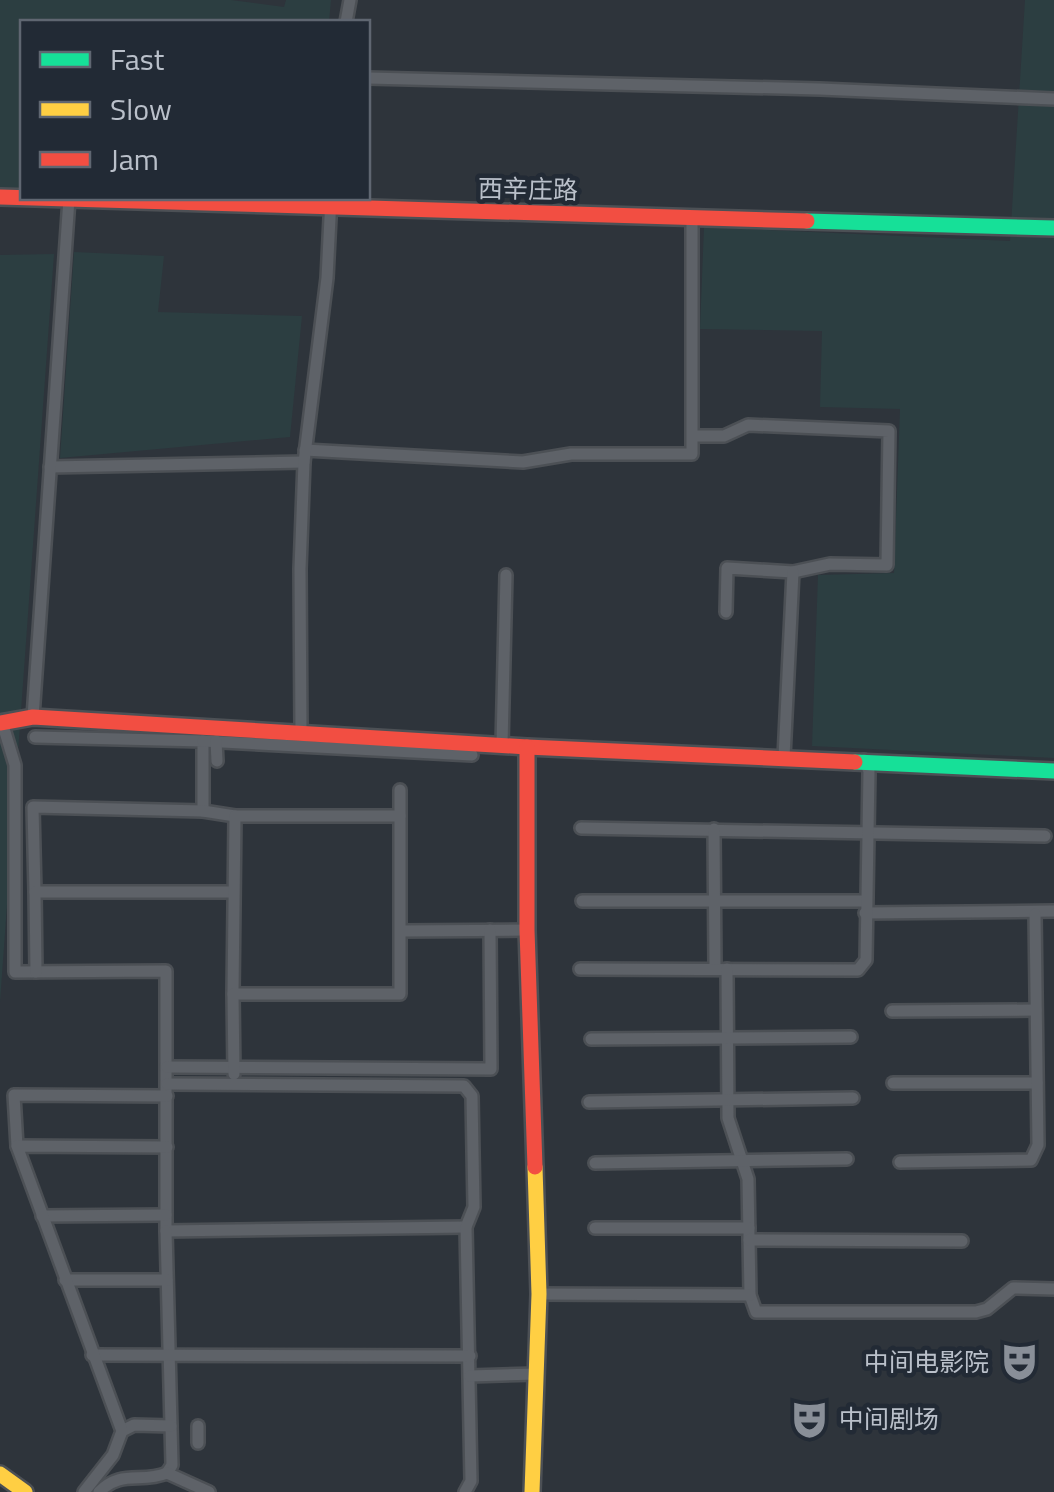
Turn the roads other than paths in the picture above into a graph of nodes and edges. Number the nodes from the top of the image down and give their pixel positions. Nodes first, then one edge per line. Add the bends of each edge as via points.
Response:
1 (370, 78) edge
2 (1054, 100) edge
3 (69, 200) edge
4 (134, 200) edge
5 (330, 203) edge
6 (692, 218) junction
7 (1054, 228) edge
8 (693, 436) junction
9 (304, 456) junction
10 (50, 467) junction
11 (793, 572) junction
12 (506, 575) dead end
13 (726, 612) dead end
14 (33, 717) junction
15 (1, 722) edge
16 (300, 733) junction
17 (35, 737) dead end
18 (210, 741) junction
19 (502, 745) junction
20 (527, 747) junction
21 (472, 755) dead end
22 (784, 757) junction
23 (864, 760) junction
24 (216, 761) dead end
25 (1054, 771) edge
26 (400, 790) dead end
27 (203, 812) junction
28 (235, 816) junction
29 (400, 816) junction
30 (581, 828) dead end
31 (714, 828) junction
32 (866, 832) junction
33 (1045, 836) dead end
34 (35, 892) junction
35 (233, 892) junction
36 (582, 901) dead end
37 (865, 907) junction
38 (1054, 911) edge
39 (1035, 914) junction
40 (400, 930) junction
41 (490, 930) junction
42 (526, 930) junction
43 (580, 970) dead end
44 (721, 970) junction
45 (36, 972) junction
46 (234, 994) junction
47 (1036, 1010) junction
48 (892, 1011) dead end
49 (727, 1037) junction
50 (851, 1037) dead end
51 (592, 1038) dead end
52 (167, 1067) junction
53 (234, 1068) junction
54 (894, 1083) dead end
55 (1037, 1083) junction
56 (234, 1084) junction
57 (167, 1090) junction
58 (853, 1098) dead end
59 (589, 1102) dead end
60 (728, 1102) junction
61 (17, 1146) junction
62 (167, 1146) junction
63 (1038, 1146) junction
64 (1054, 1146) edge
65 (742, 1158) junction
66 (847, 1158) dead end
67 (594, 1162) dead end
68 (900, 1162) dead end
69 (166, 1214) junction
70 (42, 1216) junction
71 (466, 1227) junction
72 (595, 1228) dead end
73 (166, 1231) junction
74 (749, 1234) junction
75 (962, 1241) dead end
76 (65, 1280) junction
77 (167, 1280) junction
78 (1054, 1289) edge
79 (539, 1294) junction
80 (750, 1295) junction
81 (92, 1355) junction
82 (168, 1355) junction
83 (470, 1356) junction
84 (537, 1374) junction
85 (470, 1376) junction
86 (171, 1426) junction
87 (198, 1426) dead end
88 (122, 1431) junction
89 (198, 1443) dead end
90 (166, 1473) junction
91 (0, 1474) edge
92 (25, 1492) edge
93 (84, 1492) edge
94 (99, 1492) edge
95 (209, 1492) edge
96 (465, 1492) edge
97 (532, 1492) edge

1 - 2 street
3 - 10 street
4 - 5 street, 西辛庄路
5 - 6 street, 西辛庄路
5 - 9 street via 326,295
6 - 7 street, 西辛庄路
6 - 8 street
8 - 9 street via 692,454 570,454 522,462
8 - 11 street via 724,436 748,426 888,430 887,566 830,564
9 - 10 street
9 - 16 street
10 - 14 street
11 - 13 street via 727,568
11 - 22 street
12 - 19 street
14 - 15 street
14 - 16 street
15 - 45 street via 15,765 15,972
16 - 19 street
17 - 18 street
18 - 21 street
18 - 24 street
18 - 27 street
19 - 20 street
20 - 22 street
20 - 42 street
22 - 23 street
23 - 25 street
23 - 32 street
26 - 29 street
27 - 28 street
27 - 34 street via 33,807
28 - 29 street
28 - 35 street
29 - 40 street
30 - 31 street
31 - 32 street
31 - 44 street
32 - 33 street
32 - 37 street
34 - 35 street
34 - 45 street
35 - 46 street
36 - 37 street
37 - 39 street
37 - 44 street via 866,960 858,970
38 - 39 street
39 - 47 street
40 - 41 street
40 - 46 street via 399,1001
41 - 42 street
41 - 53 street via 491,1070
42 - 79 street
43 - 44 street
44 - 49 street
45 - 52 street via 166,971
46 - 53 street
47 - 48 street
47 - 55 street
49 - 50 street
49 - 51 street
49 - 60 street
52 - 53 street
52 - 57 street
53 - 56 street
54 - 55 street
55 - 63 street
56 - 57 street
56 - 71 street via 464,1086 472,1096 474,1207
57 - 61 street via 14,1096
57 - 62 street
58 - 60 street
59 - 60 street
60 - 65 street
61 - 62 street
61 - 70 street
62 - 69 street
63 - 64 street
63 - 68 street via 1031,1160
65 - 66 street
65 - 67 street
65 - 74 street
69 - 70 street
69 - 73 street
70 - 76 street
71 - 73 street
71 - 83 street
72 - 74 street
73 - 77 street
74 - 75 street
74 - 80 street
76 - 77 street
76 - 81 street
77 - 82 street
78 - 80 street via 1014,1288 987,1310 957,1314 756,1312
79 - 80 street
79 - 84 street
81 - 82 street
81 - 88 street
82 - 83 street
82 - 86 street
83 - 85 street
84 - 85 street
84 - 97 street
85 - 96 street via 471,1481
86 - 88 street
86 - 90 street via 172,1465
87 - 89 street
88 - 93 street via 113,1455
90 - 94 street via 110,1481
90 - 95 street
91 - 92 street

